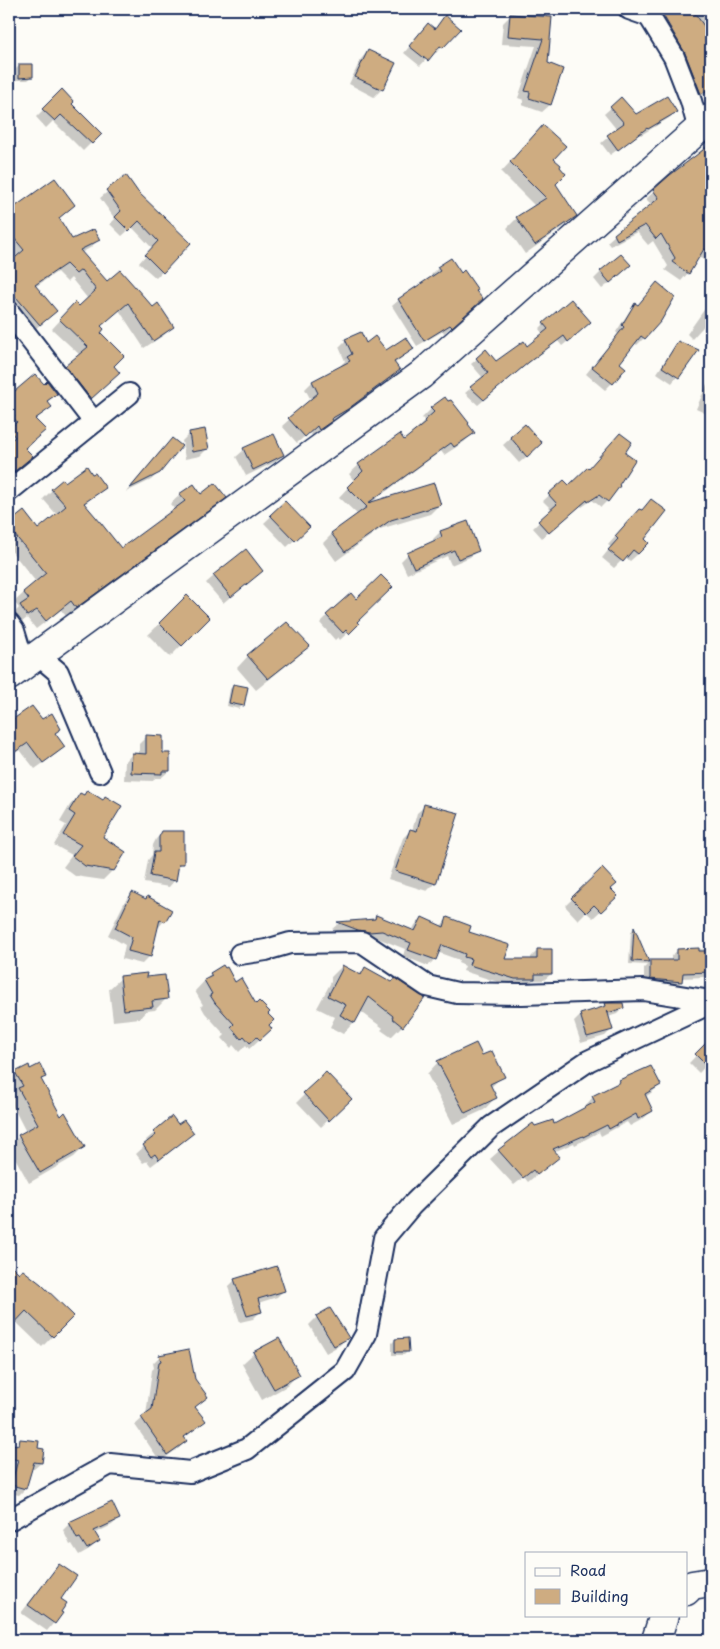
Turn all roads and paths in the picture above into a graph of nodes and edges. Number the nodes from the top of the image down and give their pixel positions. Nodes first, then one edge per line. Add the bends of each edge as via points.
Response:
1 (629, 9) edge
2 (651, 12) edge
3 (705, 124) edge
4 (9, 312) edge
5 (130, 394) dead end
6 (94, 422) junction
7 (9, 491) edge
8 (9, 624) edge
9 (24, 665) edge
10 (100, 772) dead end
11 (240, 954) dead end
12 (711, 1002) edge
13 (9, 1520) edge
14 (711, 1582) edge
15 (688, 1589) edge
16 (664, 1616) edge
17 (656, 1640) edge

1 - 2 street
2 - 3 street via 674,57 691,101
3 - 9 street via 421,375
4 - 6 street
5 - 6 street
6 - 7 street
8 - 9 street
9 - 10 street via 58,672
11 - 12 street via 290,943 362,942 427,986 457,993 643,990
12 - 13 street via 588,1061 491,1127 411,1206 384,1238 366,1334 345,1371 247,1449 190,1472 110,1464
14 - 15 street via 692,1585
16 - 17 street

